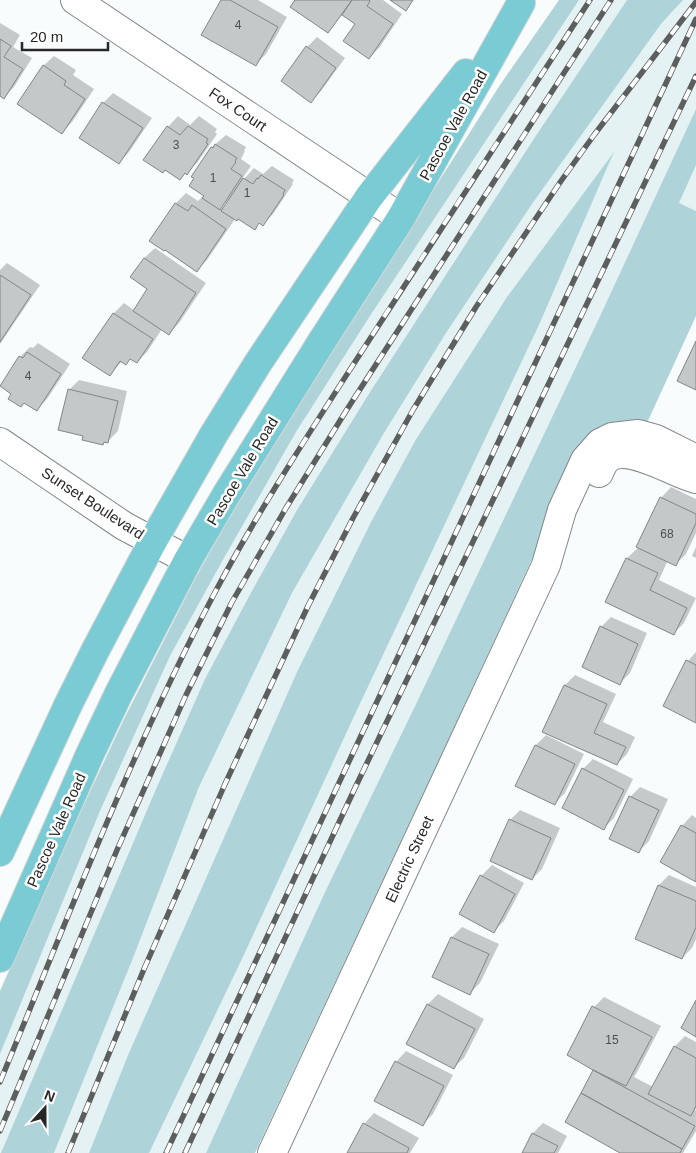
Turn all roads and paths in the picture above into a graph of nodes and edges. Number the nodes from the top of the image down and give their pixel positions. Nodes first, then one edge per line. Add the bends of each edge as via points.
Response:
1 (75, 0) edge
2 (522, 1) edge
3 (369, 197) junction
4 (401, 218) junction
5 (0, 442) edge
6 (696, 459) edge
7 (696, 479) edge
8 (153, 541) junction
9 (188, 560) junction
10 (546, 565) junction
11 (0, 852) edge
12 (0, 958) edge
13 (272, 1153) edge

1 - 3 street, Fox Court
2 - 3 main road, Pascoe Vale Road
2 - 4 main road, Pascoe Vale Road
3 - 4 street, Fox Court
3 - 8 main road, Pascoe Vale Road via 258,363
4 - 9 main road, Pascoe Vale Road via 322,340
5 - 8 street, Sunset Boulevard via 124,526
6 - 10 street, Electric Street via 656,439 638,434 612,437 600,443 585,460 562,510
7 - 10 street, Electric Street via 631,454 621,453 609,458 578,518
8 - 9 street, Sunset Boulevard
8 - 11 main road, Pascoe Vale Road via 76,689
9 - 12 main road, Pascoe Vale Road via 90,754
10 - 13 street, Electric Street

